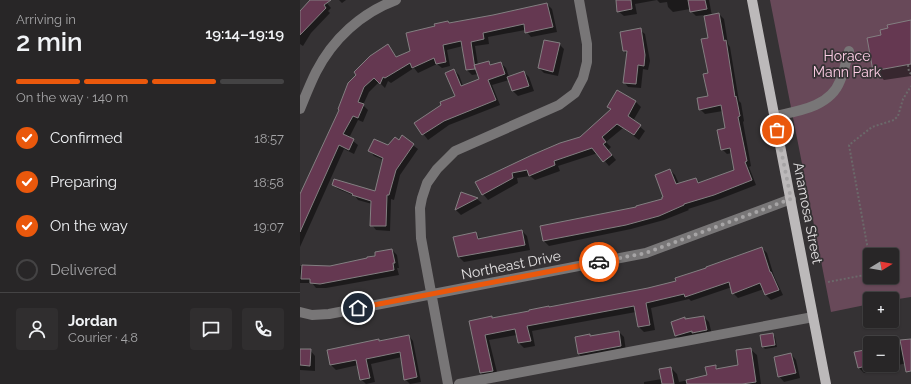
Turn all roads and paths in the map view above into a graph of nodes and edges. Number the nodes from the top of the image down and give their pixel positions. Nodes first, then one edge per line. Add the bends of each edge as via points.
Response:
1 (396, 0) edge
2 (578, 0) edge
3 (752, 0) edge
4 (849, 52) dead end
5 (908, 65) dead end
6 (911, 74) edge
7 (911, 86) edge
8 (300, 109) edge
9 (775, 116) junction
10 (791, 199) junction
11 (868, 248) edge
12 (863, 275) edge
13 (828, 282) dead end
14 (431, 294) junction
15 (300, 312) edge
16 (813, 317) junction
17 (448, 384) edge
18 (459, 384) edge
19 (826, 384) edge

1 - 8 street via 364,16 332,46 316,72
2 - 14 street via 587,44 587,62 583,78 575,93 559,105 454,151 426,183 420,208 420,223
3 - 9 main road, Anamosa Street
4 - 9 street via 840,82 833,94 815,106
5 - 6 path
7 - 11 path via 894,120 872,127 849,145
9 - 10 main road, Anamosa Street
10 - 14 street, Northeast Drive via 646,253
10 - 16 main road, Anamosa Street
12 - 13 path
14 - 15 street, Northeast Drive via 330,314
14 - 17 street
16 - 18 street
16 - 19 main road, Anamosa Street

